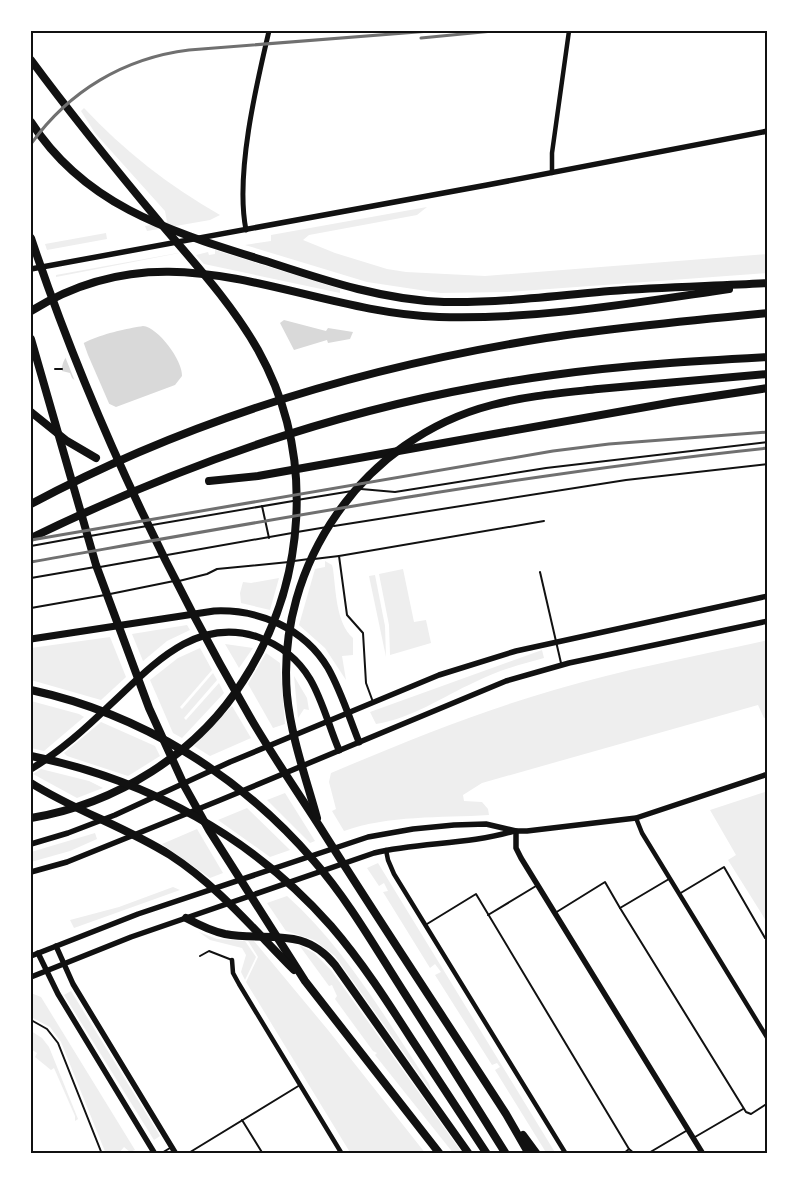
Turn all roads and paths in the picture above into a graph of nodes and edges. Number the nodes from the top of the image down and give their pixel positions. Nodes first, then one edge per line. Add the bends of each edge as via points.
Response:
1 (269, 31) edge
2 (569, 31) edge
3 (31, 60) edge
4 (31, 122) edge
5 (768, 130) edge
6 (552, 173) junction
7 (246, 230) junction
8 (31, 238) edge
9 (31, 269) edge
10 (768, 283) edge
11 (31, 311) edge
12 (768, 313) edge
13 (31, 339) edge
14 (768, 357) edge
15 (54, 369) dead end
16 (62, 369) dead end
17 (768, 374) edge
18 (768, 388) edge
19 (31, 412) edge
20 (768, 442) edge
21 (96, 458) dead end
22 (768, 464) edge
23 (209, 481) dead end
24 (31, 504) edge
25 (262, 506) junction
26 (544, 521) dead end
27 (31, 538) edge
28 (269, 538) junction
29 (31, 546) edge
30 (339, 556) junction
31 (540, 572) dead end
32 (31, 578) edge
33 (768, 596) edge
34 (31, 608) edge
35 (768, 620) edge
36 (31, 639) edge
37 (556, 642) junction
38 (562, 665) junction
39 (31, 690) edge
40 (373, 702) junction
41 (347, 712) junction
42 (327, 721) junction
43 (359, 742) junction
44 (338, 750) junction
45 (31, 756) edge
46 (31, 769) edge
47 (768, 774) edge
48 (31, 783) edge
49 (31, 818) edge
50 (636, 818) junction
51 (318, 825) junction
52 (516, 831) junction
53 (31, 844) edge
54 (386, 850) junction
55 (31, 872) edge
56 (670, 878) junction
57 (538, 885) junction
58 (679, 894) junction
59 (620, 908) junction
60 (555, 913) junction
61 (488, 915) junction
62 (186, 918) junction
63 (427, 925) junction
64 (765, 938) dead end
65 (56, 946) junction
66 (34, 954) edge
67 (200, 956) dead end
68 (232, 960) joint
69 (62, 964) junction
70 (45, 971) junction
71 (31, 978) edge
72 (305, 981) junction
73 (31, 1020) edge
74 (768, 1039) edge
75 (300, 1085) junction
76 (768, 1103) edge
77 (744, 1109) junction
78 (506, 1114) junction
79 (242, 1120) junction
80 (688, 1130) junction
81 (693, 1138) junction
82 (172, 1147) junction
83 (629, 1150) junction
84 (102, 1154) edge
85 (155, 1154) edge
86 (160, 1154) edge
87 (176, 1154) edge
88 (187, 1154) edge
89 (263, 1154) edge
90 (342, 1154) edge
91 (440, 1154) edge
92 (470, 1154) edge
93 (486, 1154) edge
94 (506, 1154) edge
95 (529, 1154) edge
96 (537, 1154) edge
97 (566, 1154) edge
98 (623, 1154) edge
99 (635, 1154) edge
100 (647, 1154) edge
101 (703, 1154) edge

1 - 7 street via 246,161 242,203
2 - 6 street
3 - 49 highway via 250,336 283,409 296,477 297,518 284,593 270,633 257,659 220,712 195,738 132,784 99,799
4 - 10 highway via 68,166 111,201 163,228 354,288 426,301 486,301
5 - 6 main road
6 - 7 main road
7 - 9 main road
8 - 51 highway via 100,417 158,545 246,708
10 - 11 highway via 562,311 454,317 385,311 235,278 178,271 146,273 95,283
12 - 24 highway via 568,335 387,371 262,408 176,438
13 - 72 highway via 88,541 125,646 181,779 232,868
14 - 27 highway via 571,372 378,408 218,456
15 - 16 lane
17 - 51 highway via 534,397 480,408 439,425 391,456 350,496 316,546 297,595 287,651 287,695 294,739
18 - 23 highway via 666,403 258,476
19 - 21 highway via 67,441
20 - 25 lane via 546,468 395,492 367,488
22 - 28 lane via 616,482
25 - 28 lane
25 - 29 lane
26 - 30 lane
28 - 32 lane
30 - 34 lane via 217,569 197,577
30 - 40 lane via 347,615 363,633 366,683
31 - 37 lane
33 - 37 main road
35 - 38 main road
36 - 41 highway via 175,616 225,611 248,613 282,625 311,647 329,670
37 - 38 lane
37 - 40 main road via 473,664
38 - 43 main road via 491,686
39 - 94 highway via 88,706 170,742 220,774 262,808 314,862 346,903
40 - 41 main road
41 - 42 main road
41 - 43 highway
42 - 44 highway
42 - 46 highway via 310,680 284,651 250,635 212,634 192,639 167,653 64,746
42 - 53 main road via 115,815
43 - 44 main road
44 - 55 main road via 83,856
45 - 93 highway via 110,778 173,804 249,850 286,881 340,938 373,980
47 - 50 main road
48 - 72 highway via 171,855 218,891
50 - 52 main road
50 - 56 street
51 - 78 highway
52 - 54 main road via 486,840
52 - 57 main road via 516,848
52 - 65 main road via 486,824 454,825 368,837 138,914
54 - 62 main road
54 - 63 street via 391,868
56 - 58 street
56 - 59 lane
57 - 60 main road
57 - 61 lane
58 - 64 lane via 724,867
58 - 74 street
59 - 60 lane via 605,882
59 - 77 lane
60 - 80 main road
61 - 63 lane via 476,894
61 - 83 lane
62 - 69 main road
62 - 92 highway via 213,931 279,936 308,943 322,952 335,965
63 - 97 street
65 - 66 main road
65 - 69 main road
66 - 70 main road
67 - 68 lane via 209,951
68 - 75 street via 233,973
69 - 70 main road
69 - 82 main road
70 - 71 main road
70 - 85 main road
72 - 91 highway
73 - 84 lane via 56,1038
75 - 79 lane
75 - 90 street
76 - 77 lane via 751,1114
77 - 81 lane
78 - 95 highway
78 - 96 highway
79 - 88 lane
79 - 89 lane
80 - 81 main road
80 - 100 lane
81 - 101 main road
82 - 86 lane
82 - 87 main road
83 - 98 lane
83 - 99 lane

